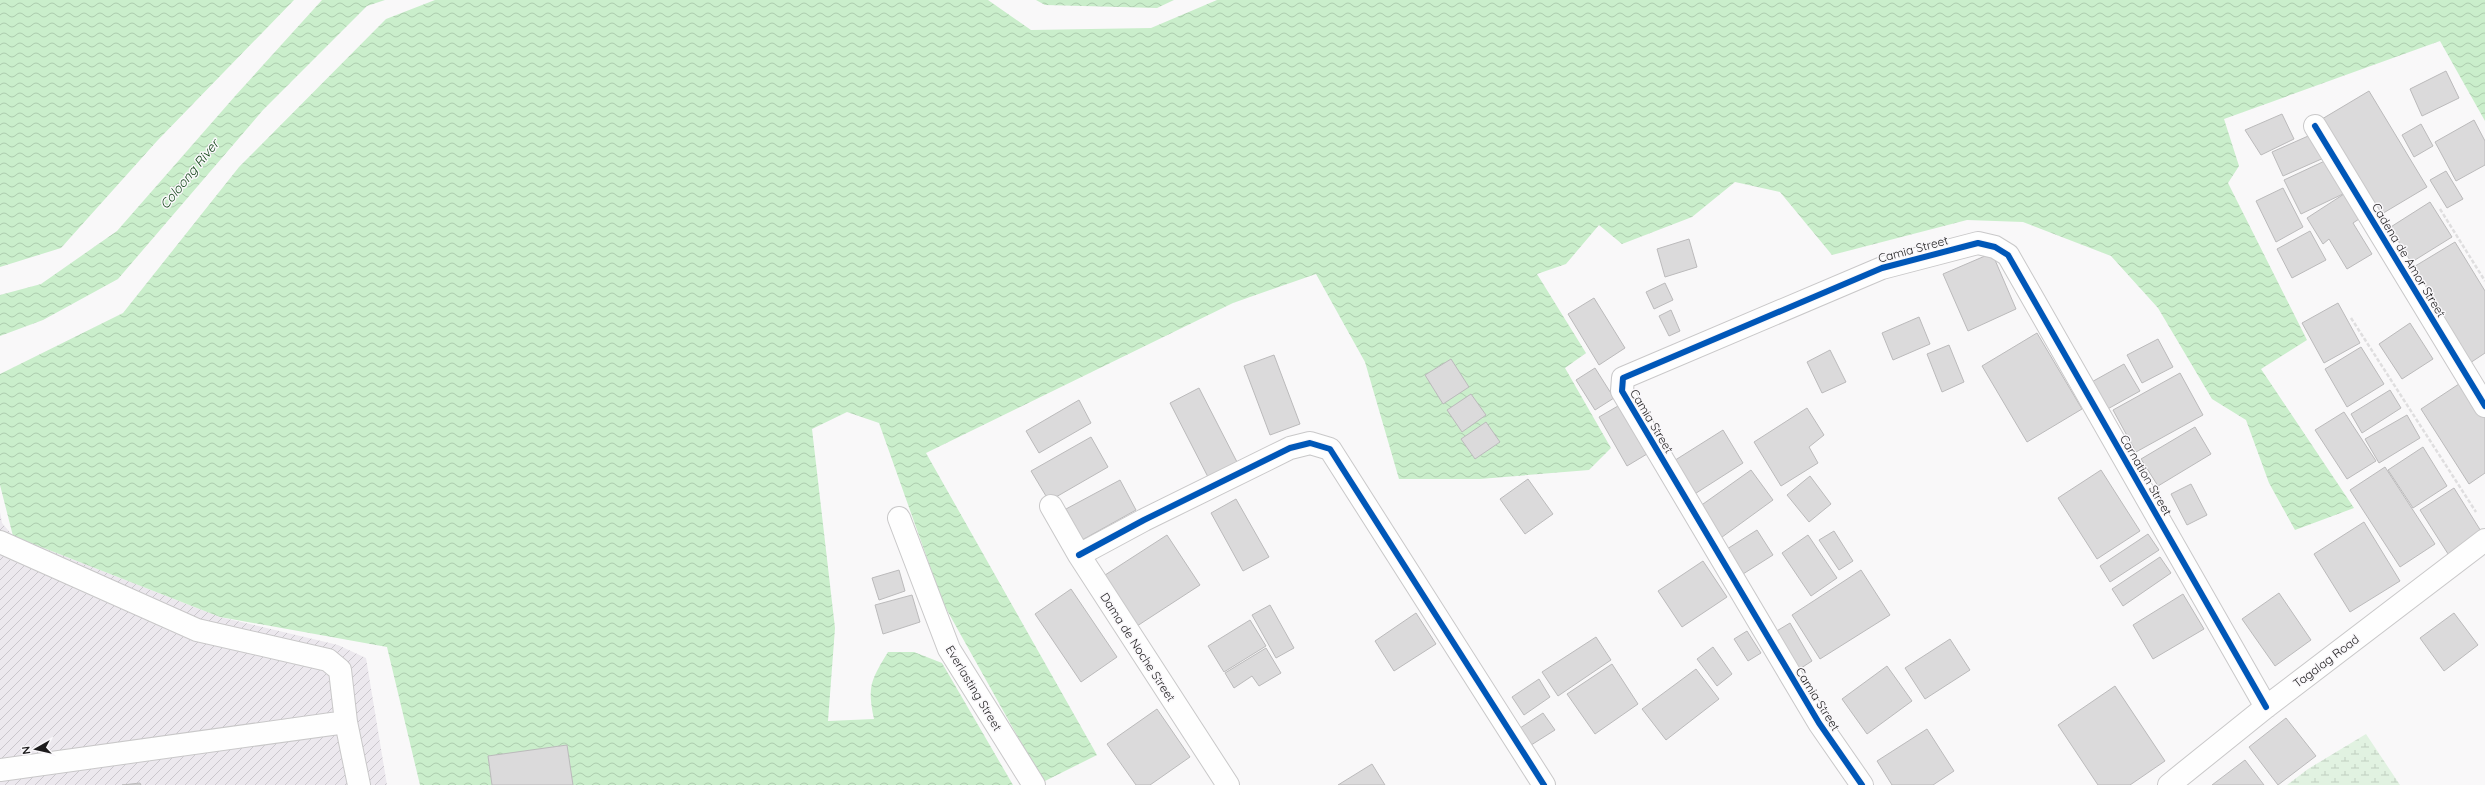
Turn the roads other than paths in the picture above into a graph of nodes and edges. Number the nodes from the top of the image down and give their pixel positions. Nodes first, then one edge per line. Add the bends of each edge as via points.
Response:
1 (2315, 126) dead end
2 (2008, 255) joint
3 (2485, 406) edge
4 (1051, 506) dead end
5 (899, 518) dead end
6 (2485, 540) edge
7 (0, 542) edge
8 (1079, 555) junction
9 (2266, 707) junction
10 (346, 722) junction
11 (0, 770) edge
12 (359, 785) edge
13 (1034, 785) edge
14 (1228, 785) edge
15 (1544, 785) edge
16 (1862, 785) edge
17 (2169, 785) edge

1 - 3 street, Cadena de Amor Street
2 - 9 street, Carnation Street
2 - 16 street, Camia Street via 1995,247 1978,243 1882,268 1623,378 1621,385 1622,391 1819,723
4 - 8 street, Dama de Noche Street
5 - 13 street, Everlasting Street via 949,649
6 - 9 street, Tagalag Road
7 - 10 street via 197,630 328,660 340,670
8 - 14 street, Dama de Noche Street
8 - 15 street via 1290,448 1310,442 1330,449
9 - 17 street, Tagalag Road
10 - 11 street
10 - 12 street

